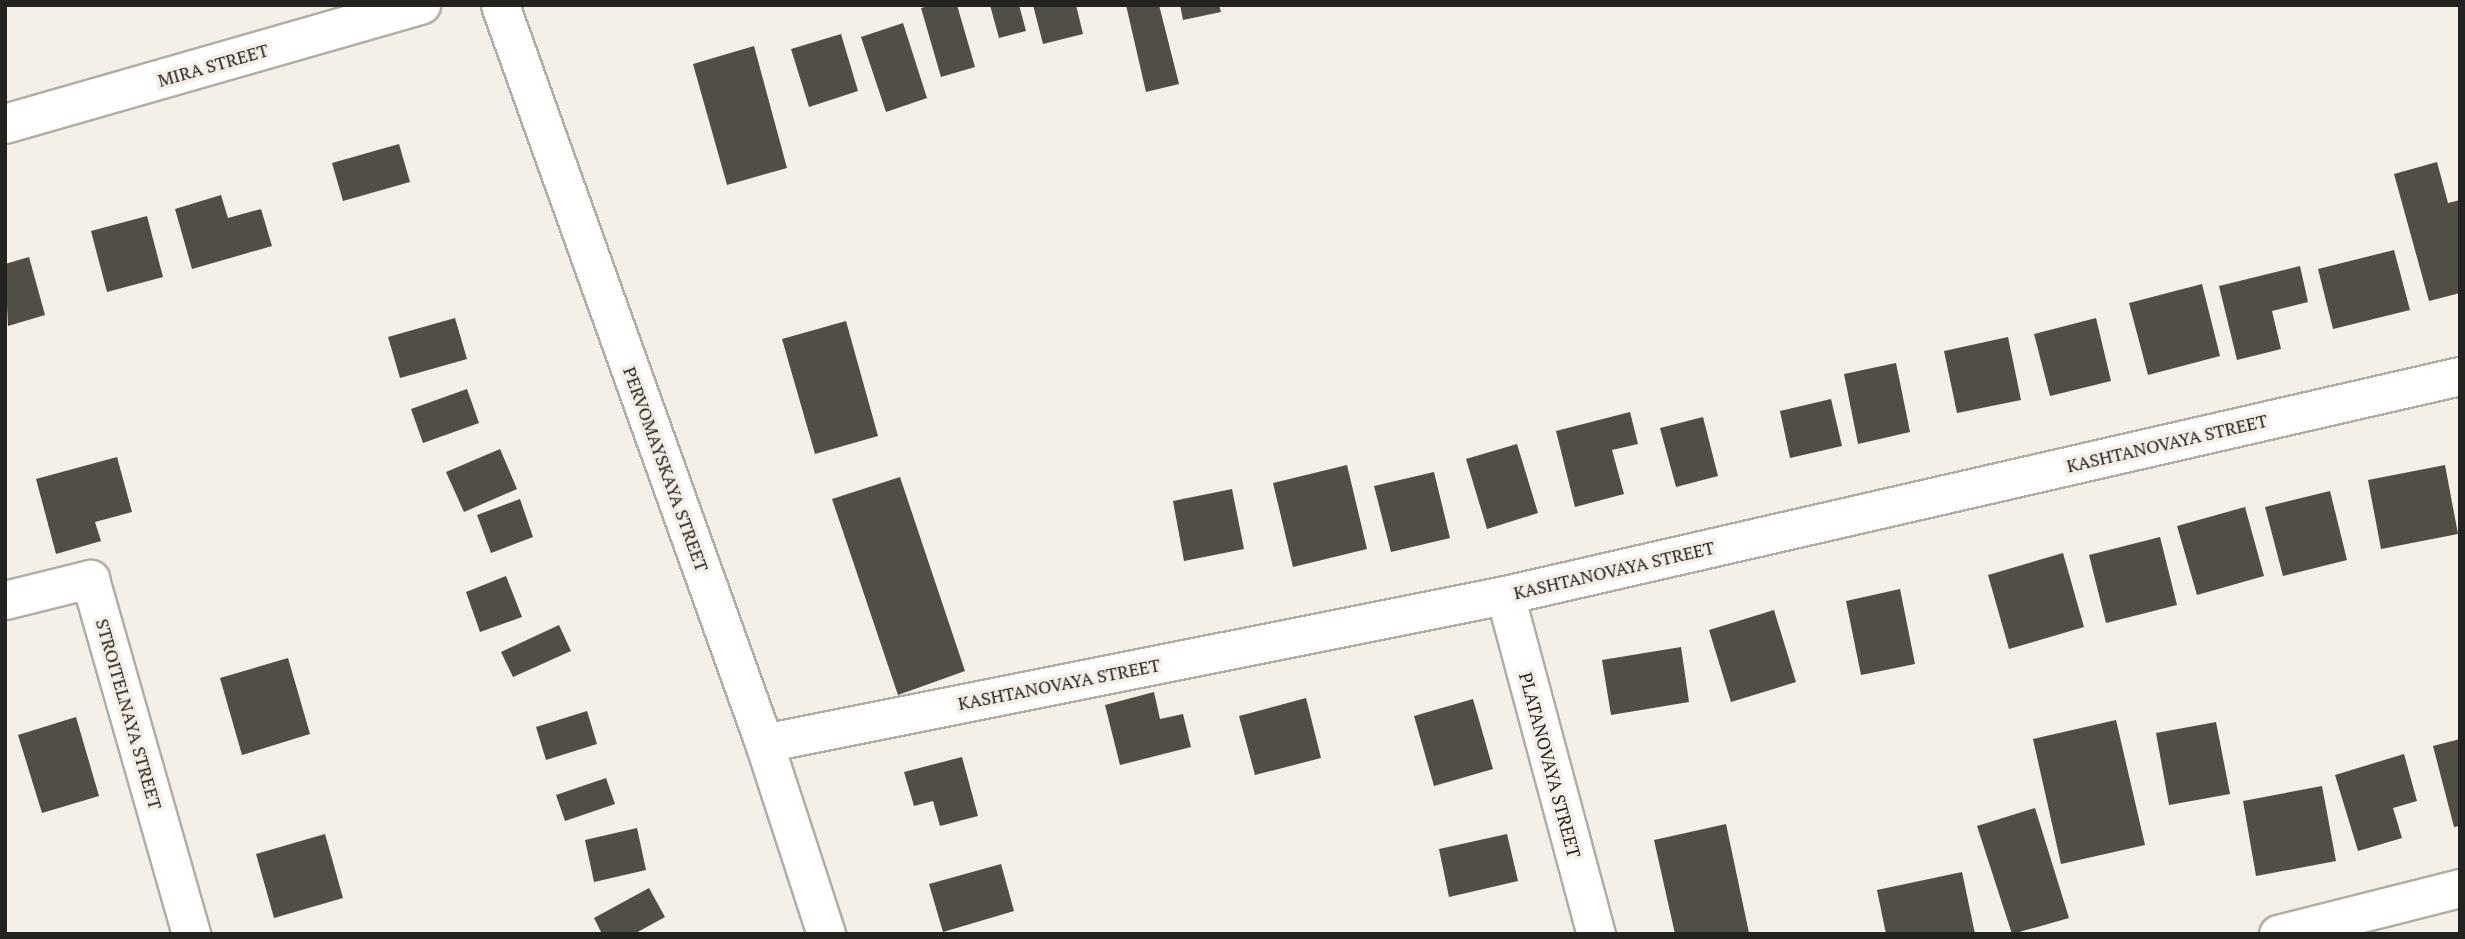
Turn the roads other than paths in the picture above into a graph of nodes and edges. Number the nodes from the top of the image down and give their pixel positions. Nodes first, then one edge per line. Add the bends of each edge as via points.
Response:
1 (421, 5) edge
2 (500, 5) edge
3 (5, 124) edge
4 (2460, 376) edge
5 (1505, 595) junction
6 (5, 600) edge
7 (764, 743) junction
8 (2460, 888) edge
9 (191, 934) edge
10 (826, 934) edge
11 (1595, 934) edge
12 (2278, 934) edge

1 - 3 main road, MIRA STREET
2 - 7 street, PERVOMAYSKAYA STREET
4 - 5 street, KASHTANOVAYA STREET
5 - 7 street, KASHTANOVAYA STREET
5 - 11 street, PLATANOVAYA STREET
6 - 9 street, STROITELNAYA STREET via 90,579
7 - 10 street, PERVOMAYSKAYA STREET
8 - 12 street

